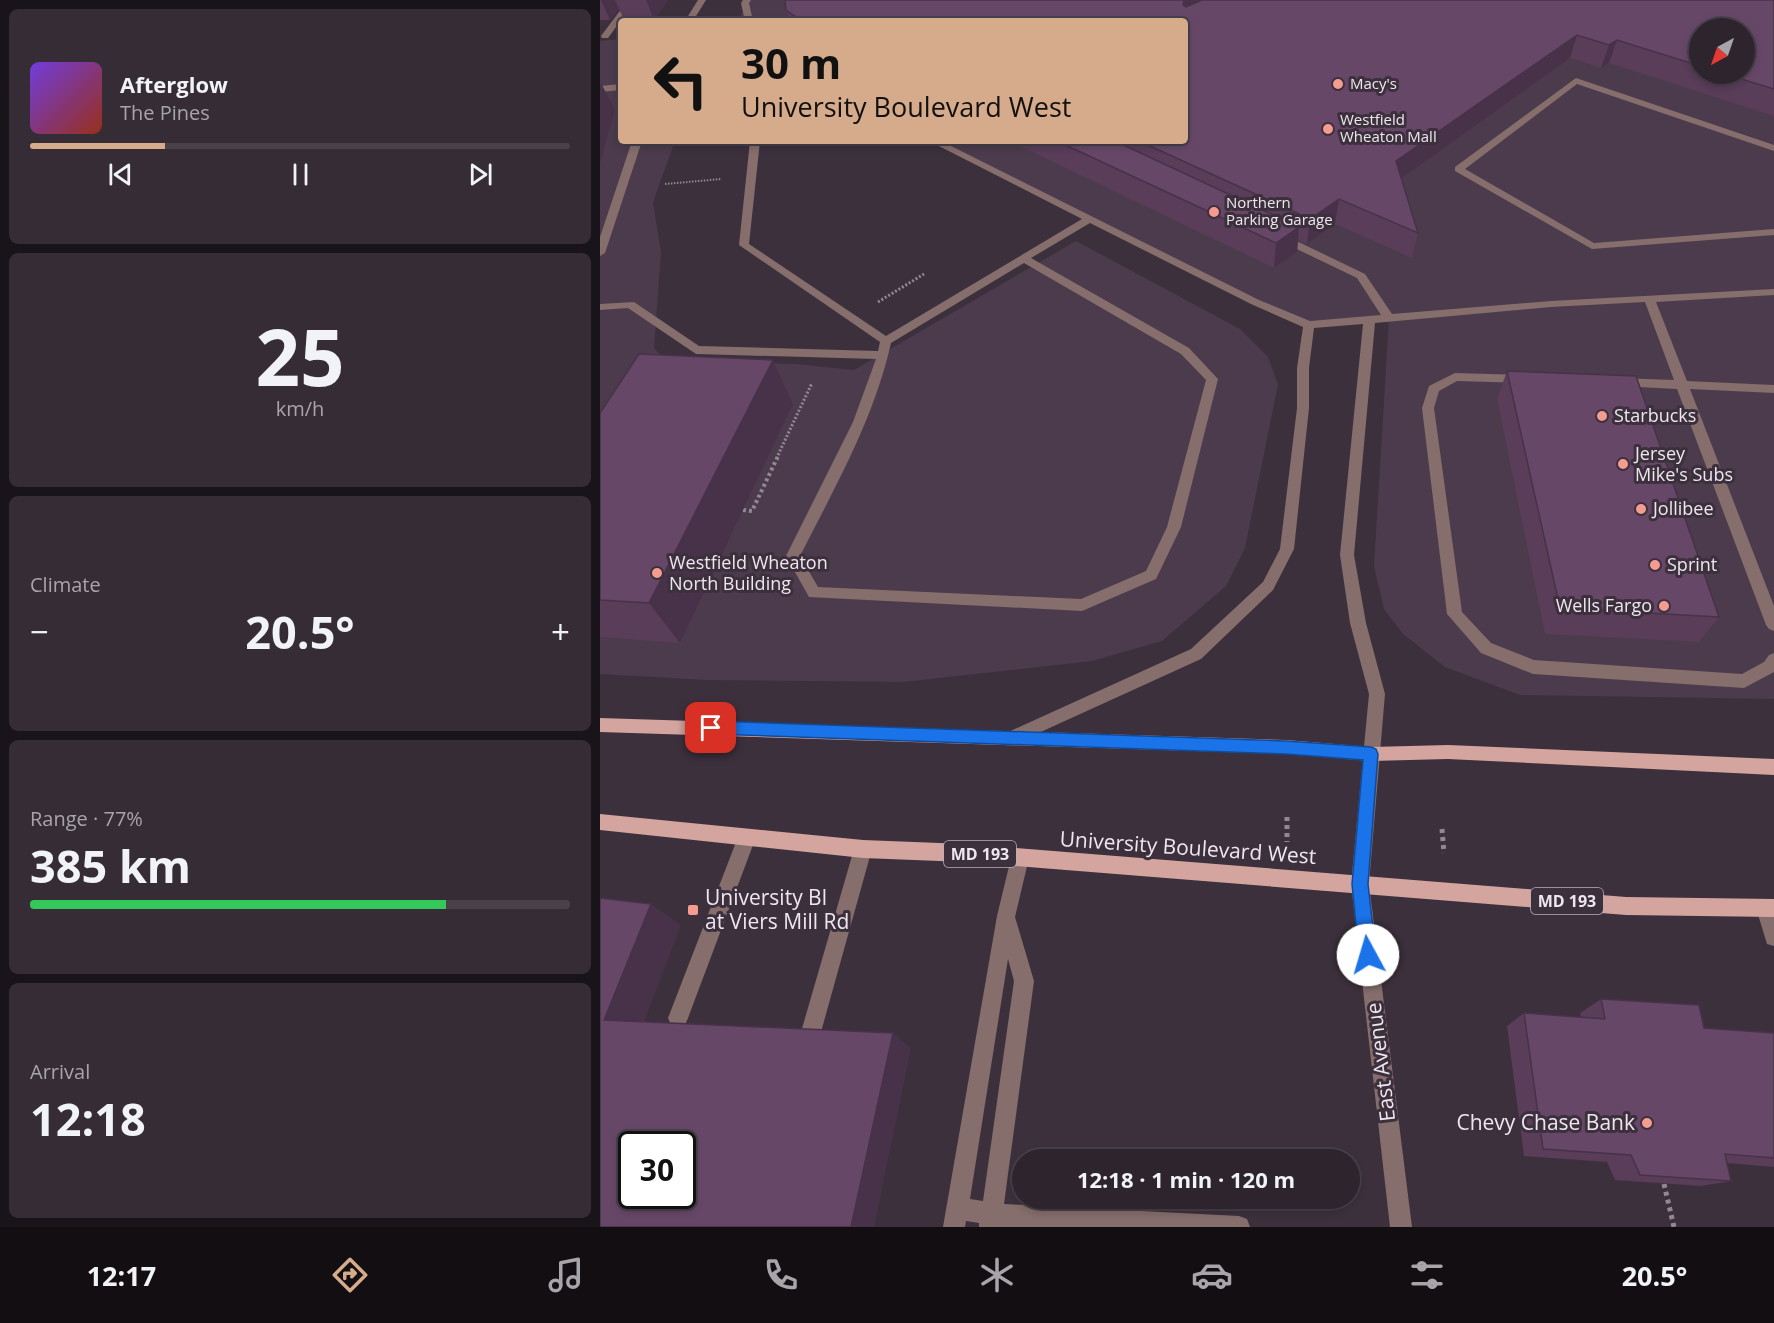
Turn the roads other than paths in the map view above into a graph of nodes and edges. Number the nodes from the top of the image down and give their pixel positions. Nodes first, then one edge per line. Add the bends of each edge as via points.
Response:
1 (632, 0) edge
2 (702, 0) edge
3 (747, 0) edge
4 (691, 18) edge
5 (748, 18) edge
6 (618, 34) edge
7 (602, 36) edge
8 (618, 87) edge
9 (600, 90) edge
10 (636, 144) edge
11 (755, 144) edge
12 (940, 144) edge
13 (952, 144) edge
14 (946, 147) junction
15 (1774, 148) edge
16 (1089, 219) junction
17 (1774, 231) edge
18 (1272, 233) edge
19 (603, 236) edge
20 (600, 253) edge
21 (1023, 258) junction
22 (1774, 292) edge
23 (1650, 301) junction
24 (600, 307) edge
25 (1389, 319) junction
26 (1369, 321) junction
27 (1309, 325) junction
28 (886, 341) junction
29 (883, 355) junction
30 (1538, 380) edge
31 (1597, 382) edge
32 (1681, 385) junction
33 (1774, 389) edge
34 (1774, 626) edge
35 (1772, 664) edge
36 (600, 724) edge
37 (1012, 738) junction
38 (1371, 754) junction
39 (1774, 767) edge
40 (600, 822) edge
41 (747, 837) junction
42 (863, 849) junction
43 (1020, 858) junction
44 (1360, 884) junction
45 (1769, 908) edge
46 (1006, 916) junction
47 (1774, 937) edge
48 (678, 1018) dead end
49 (811, 1032) edge
50 (955, 1218) edge
51 (990, 1220) edge
52 (1239, 1227) edge
53 (1401, 1227) edge

1 - 7 street
2 - 4 street
3 - 5 street
6 - 7 street
8 - 9 street
10 - 19 street
11 - 28 street via 744,245
12 - 14 street
13 - 14 street
14 - 16 street
15 - 17 street via 1576,81 1458,169 1592,246
16 - 21 street
16 - 27 street
18 - 25 street via 1361,276
19 - 20 street
21 - 28 street
21 - 29 street via 1185,351 1212,379 1174,527 1151,574 1082,605 814,593 793,556 840,462
22 - 23 street
23 - 25 street via 1551,304
23 - 32 street
24 - 29 street via 630,304 696,350
25 - 26 street
26 - 27 street
26 - 38 street, East Avenue via 1347,555 1358,623 1377,694
27 - 37 street via 1287,549 1268,586 1196,654
28 - 29 street
30 - 35 street via 1455,376 1433,389 1428,408 1455,614 1486,648 1533,667 1744,681
31 - 32 street
32 - 33 street
32 - 34 street
36 - 37 main road
37 - 38 main road via 1286,747
38 - 39 main road via 1448,752
38 - 44 street, East Avenue
40 - 41 main road, University Boulevard West / MD 193
41 - 42 main road, University Boulevard West / MD 193
41 - 48 street
42 - 43 main road, University Boulevard West / MD 193
42 - 49 street
43 - 44 main road, University Boulevard West / MD 193
43 - 46 street
44 - 45 main road, University Boulevard West / MD 193 via 1626,906
44 - 53 street, East Avenue
45 - 47 street
46 - 50 street
46 - 51 street via 1024,981
50 - 51 street
51 - 52 street

